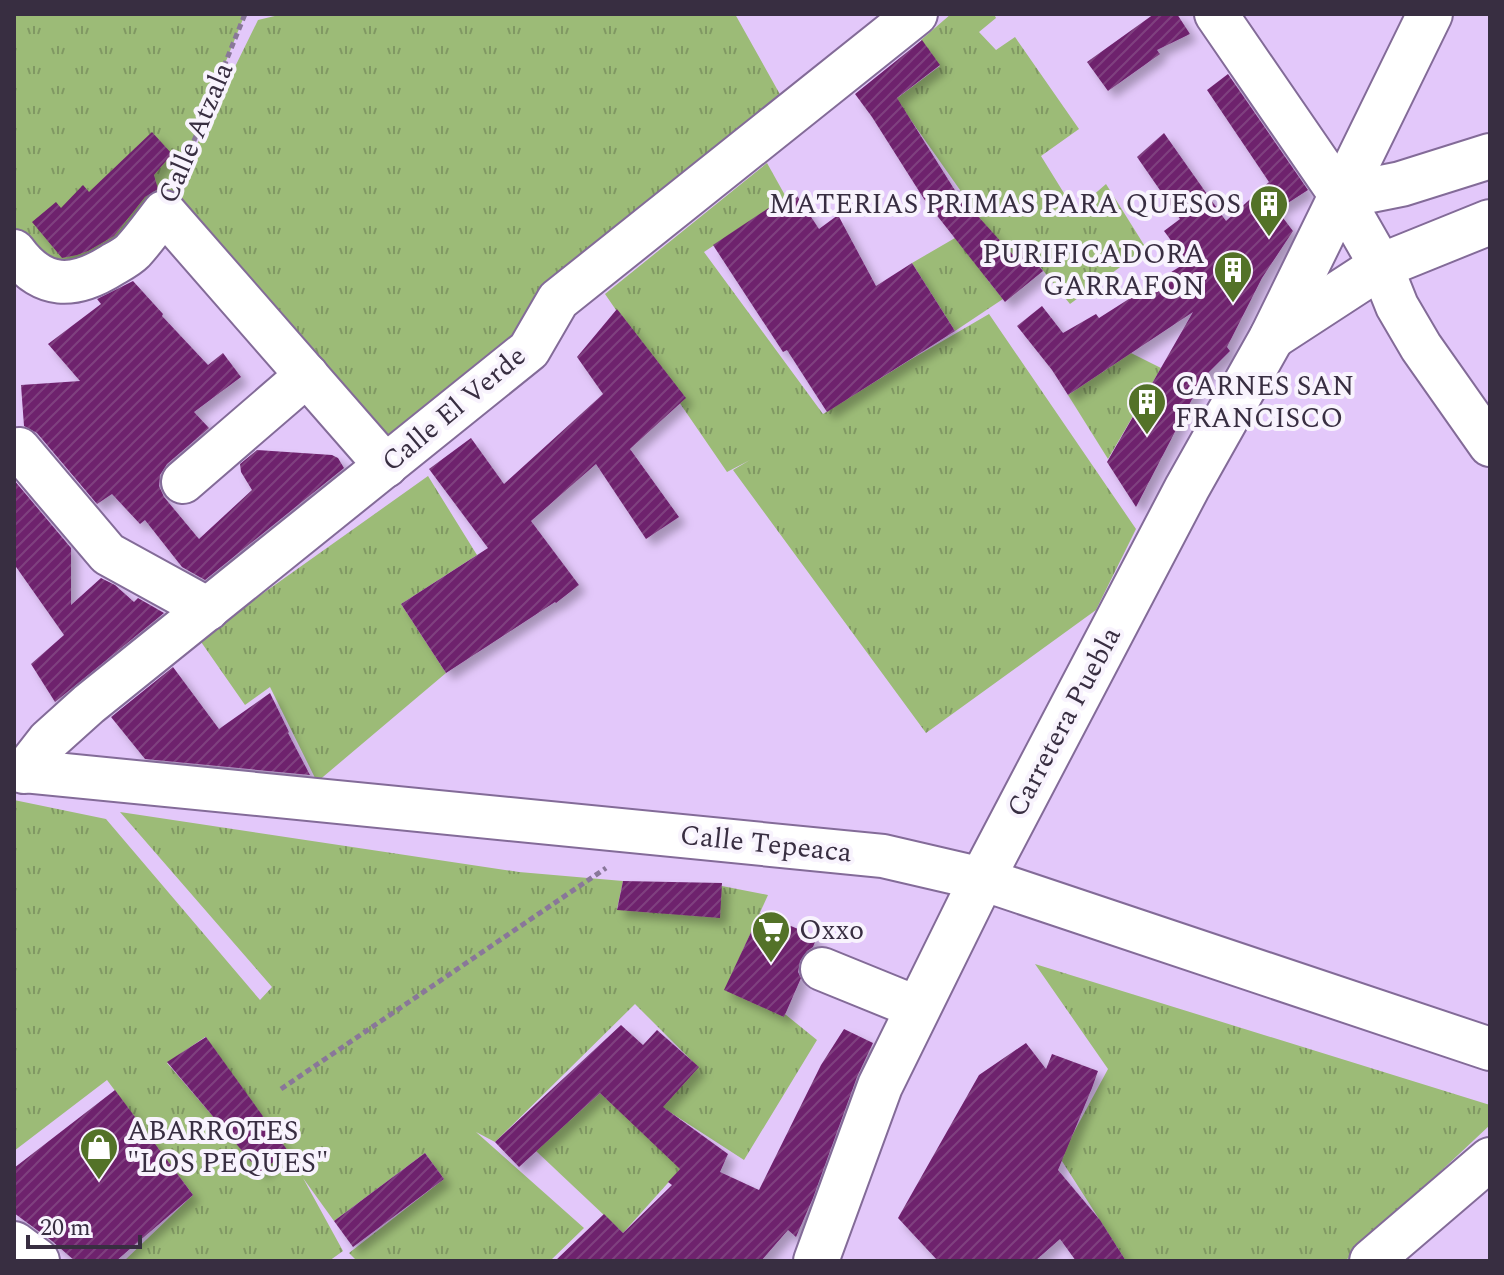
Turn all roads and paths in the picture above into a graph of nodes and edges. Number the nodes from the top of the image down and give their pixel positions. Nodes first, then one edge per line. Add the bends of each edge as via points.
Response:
1 (245, 14) edge
2 (916, 14) edge
3 (1216, 14) edge
4 (1430, 14) edge
5 (1490, 156) edge
6 (1341, 196) junction
7 (164, 212) junction
8 (1490, 222) edge
9 (14, 251) edge
10 (1381, 266) junction
11 (1272, 337) junction
12 (307, 375) junction
13 (1490, 445) edge
14 (19, 449) dead end
15 (386, 466) junction
16 (183, 482) dead end
17 (208, 609) junction
18 (19, 771) edge
19 (656, 833) junction
20 (982, 879) junction
21 (822, 969) dead end
22 (918, 1008) junction
23 (1490, 1049) edge
24 (281, 1089) dead end
25 (1490, 1159) edge
26 (14, 1244) edge
27 (37, 1261) edge
28 (816, 1261) edge
29 (1371, 1261) edge

1 - 7 path, Calle Atzala
2 - 15 street, Calle El Verde via 558,300 529,350
3 - 6 street
4 - 6 main road, Carretera Puebla
5 - 6 main road
6 - 10 street
6 - 11 main road, Carretera Puebla
7 - 9 street, Calle Atzala via 131,254 95,276 70,283 44,278
7 - 12 street
8 - 10 main road
10 - 11 main road
10 - 13 street via 1421,347
11 - 20 main road, Carretera Puebla
12 - 15 street
12 - 16 street
14 - 17 street via 108,554
15 - 17 street, Calle El Verde
17 - 18 street, Calle El Verde via 59,731
18 - 19 street, Calle Tepeaca
19 - 20 street, Calle Tepeaca via 883,856
19 - 24 path
20 - 22 main road, Carretera Puebla
20 - 23 street, Calle Tepeaca
21 - 22 street
22 - 28 main road, Carretera Puebla via 880,1086
25 - 29 street
26 - 27 main road

